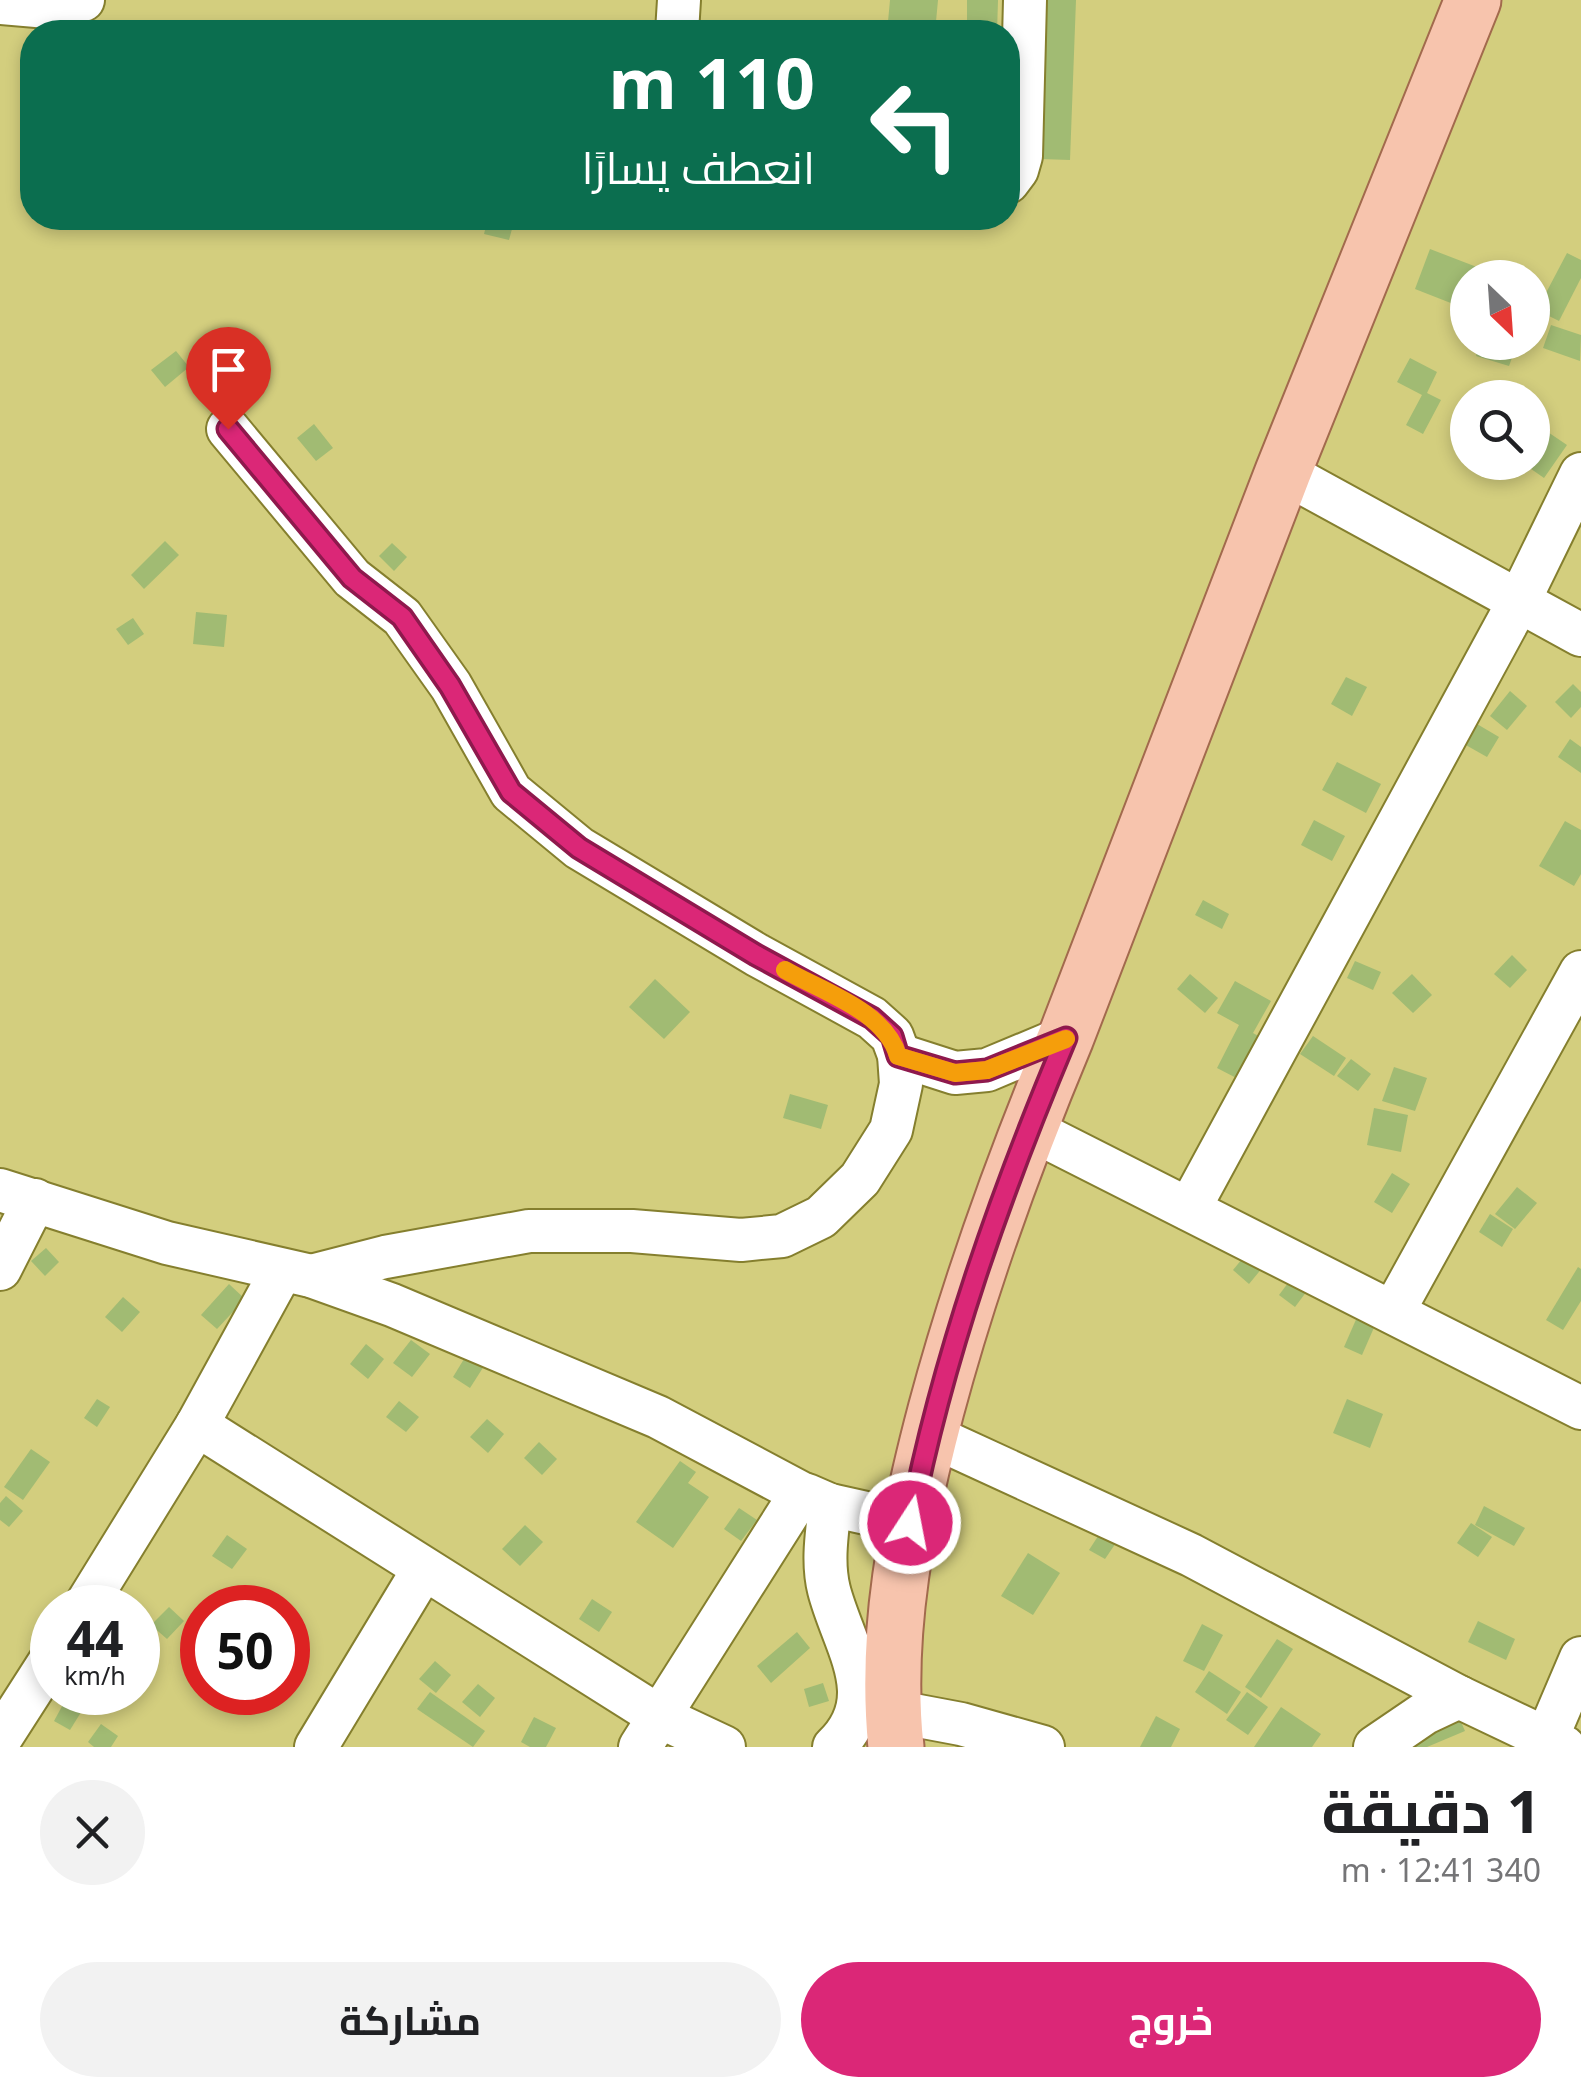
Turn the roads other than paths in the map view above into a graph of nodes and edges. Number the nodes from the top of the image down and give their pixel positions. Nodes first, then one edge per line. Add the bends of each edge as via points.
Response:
1 (83, 0) edge
2 (1025, 0) edge
3 (1473, 0) edge
4 (0, 3) edge
5 (1020, 160) edge
6 (228, 429) dead end
7 (1283, 472) junction
8 (1581, 474) edge
9 (1518, 601) junction
10 (1581, 636) edge
11 (1581, 972) edge
12 (1066, 1038) junction
13 (898, 1056) junction
14 (1028, 1128) junction
15 (18, 1195) edge
16 (1190, 1208) junction
17 (0, 1269) edge
18 (296, 1274) junction
19 (1393, 1312) junction
20 (1581, 1408) edge
21 (196, 1424) junction
22 (930, 1434) junction
23 (816, 1499) junction
24 (910, 1523) junction
25 (424, 1570) junction
26 (98, 1585) edge
27 (1581, 1658) edge
28 (30, 1692) edge
29 (1458, 1698) junction
30 (894, 1729) edge
31 (650, 1732) edge
32 (0, 1739) edge
33 (1551, 1744) edge
34 (316, 1747) edge
35 (724, 1747) edge
36 (834, 1747) edge
37 (1043, 1747) edge
38 (1375, 1747) edge

1 - 4 street via 48,7
2 - 5 street
3 - 7 main road
6 - 13 street via 352,578 402,617 511,792 579,848 872,1018 892,1036
7 - 9 street
7 - 12 main road
8 - 9 street
9 - 10 street
9 - 16 street
11 - 19 street
12 - 13 street via 971,1072
12 - 14 main road
13 - 18 street via 901,1084 891,1130 860,1179 821,1217 782,1236 529,1231
14 - 16 street
14 - 22 main road via 958,1327
15 - 17 street
15 - 18 street via 167,1243
16 - 19 street
18 - 21 street
18 - 23 street via 423,1318 658,1417
19 - 20 street
21 - 25 street
21 - 26 street
22 - 24 main road
22 - 29 street via 1191,1556
23 - 24 street
23 - 31 street
23 - 36 street via 829,1589 860,1702 856,1719
24 - 30 main road via 897,1592
25 - 31 street
25 - 34 street
27 - 33 street
28 - 32 street
29 - 33 street
29 - 38 street
30 - 37 street via 960,1724
31 - 35 street

